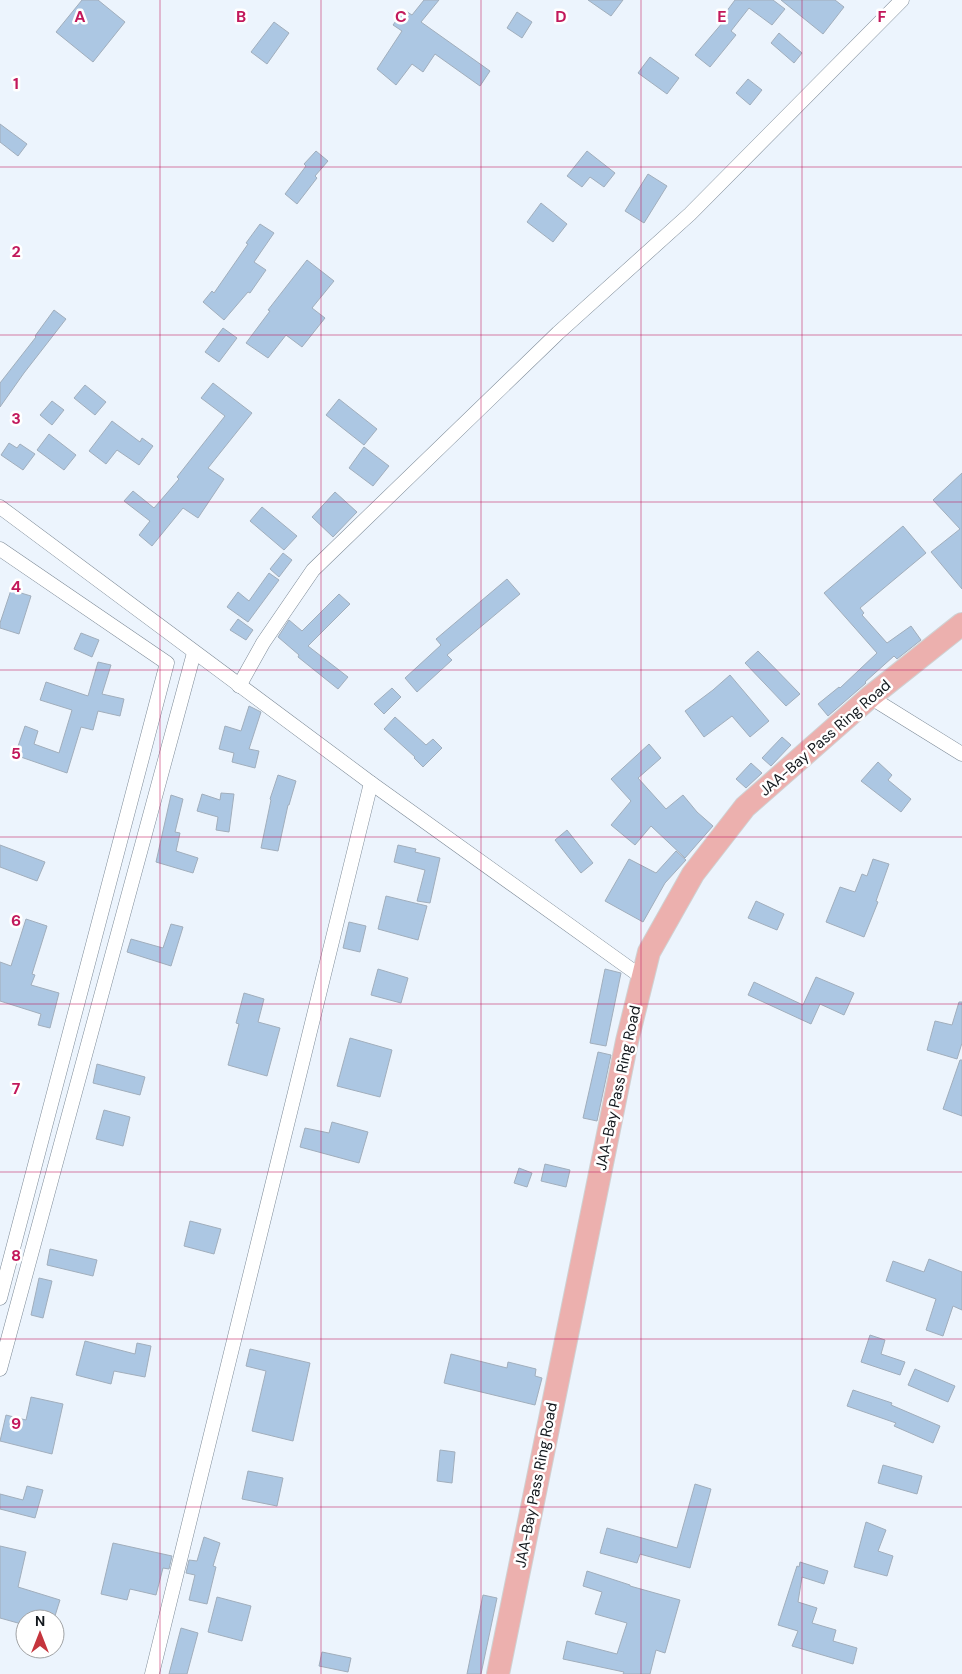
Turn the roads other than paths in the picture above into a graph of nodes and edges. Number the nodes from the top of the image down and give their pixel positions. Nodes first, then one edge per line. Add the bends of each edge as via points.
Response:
1 (902, 0) edge
2 (0, 507) edge
3 (0, 549) edge
4 (962, 624) edge
5 (194, 653) junction
6 (240, 686) junction
7 (870, 697) junction
8 (962, 754) edge
9 (371, 783) junction
10 (643, 978) junction
11 (0, 1298) edge
12 (0, 1369) edge
13 (152, 1674) edge
14 (498, 1674) edge

1 - 6 street via 690,214 558,333 312,570
2 - 5 street
3 - 11 street via 167,663
4 - 7 highway, JAA-Bay Pass Ring Road
5 - 6 street
5 - 12 street
6 - 9 street
7 - 8 street
7 - 10 highway, JAA-Bay Pass Ring Road via 745,807 693,874 649,952
9 - 10 street
9 - 13 street
10 - 14 highway, JAA-Bay Pass Ring Road via 627,1041

